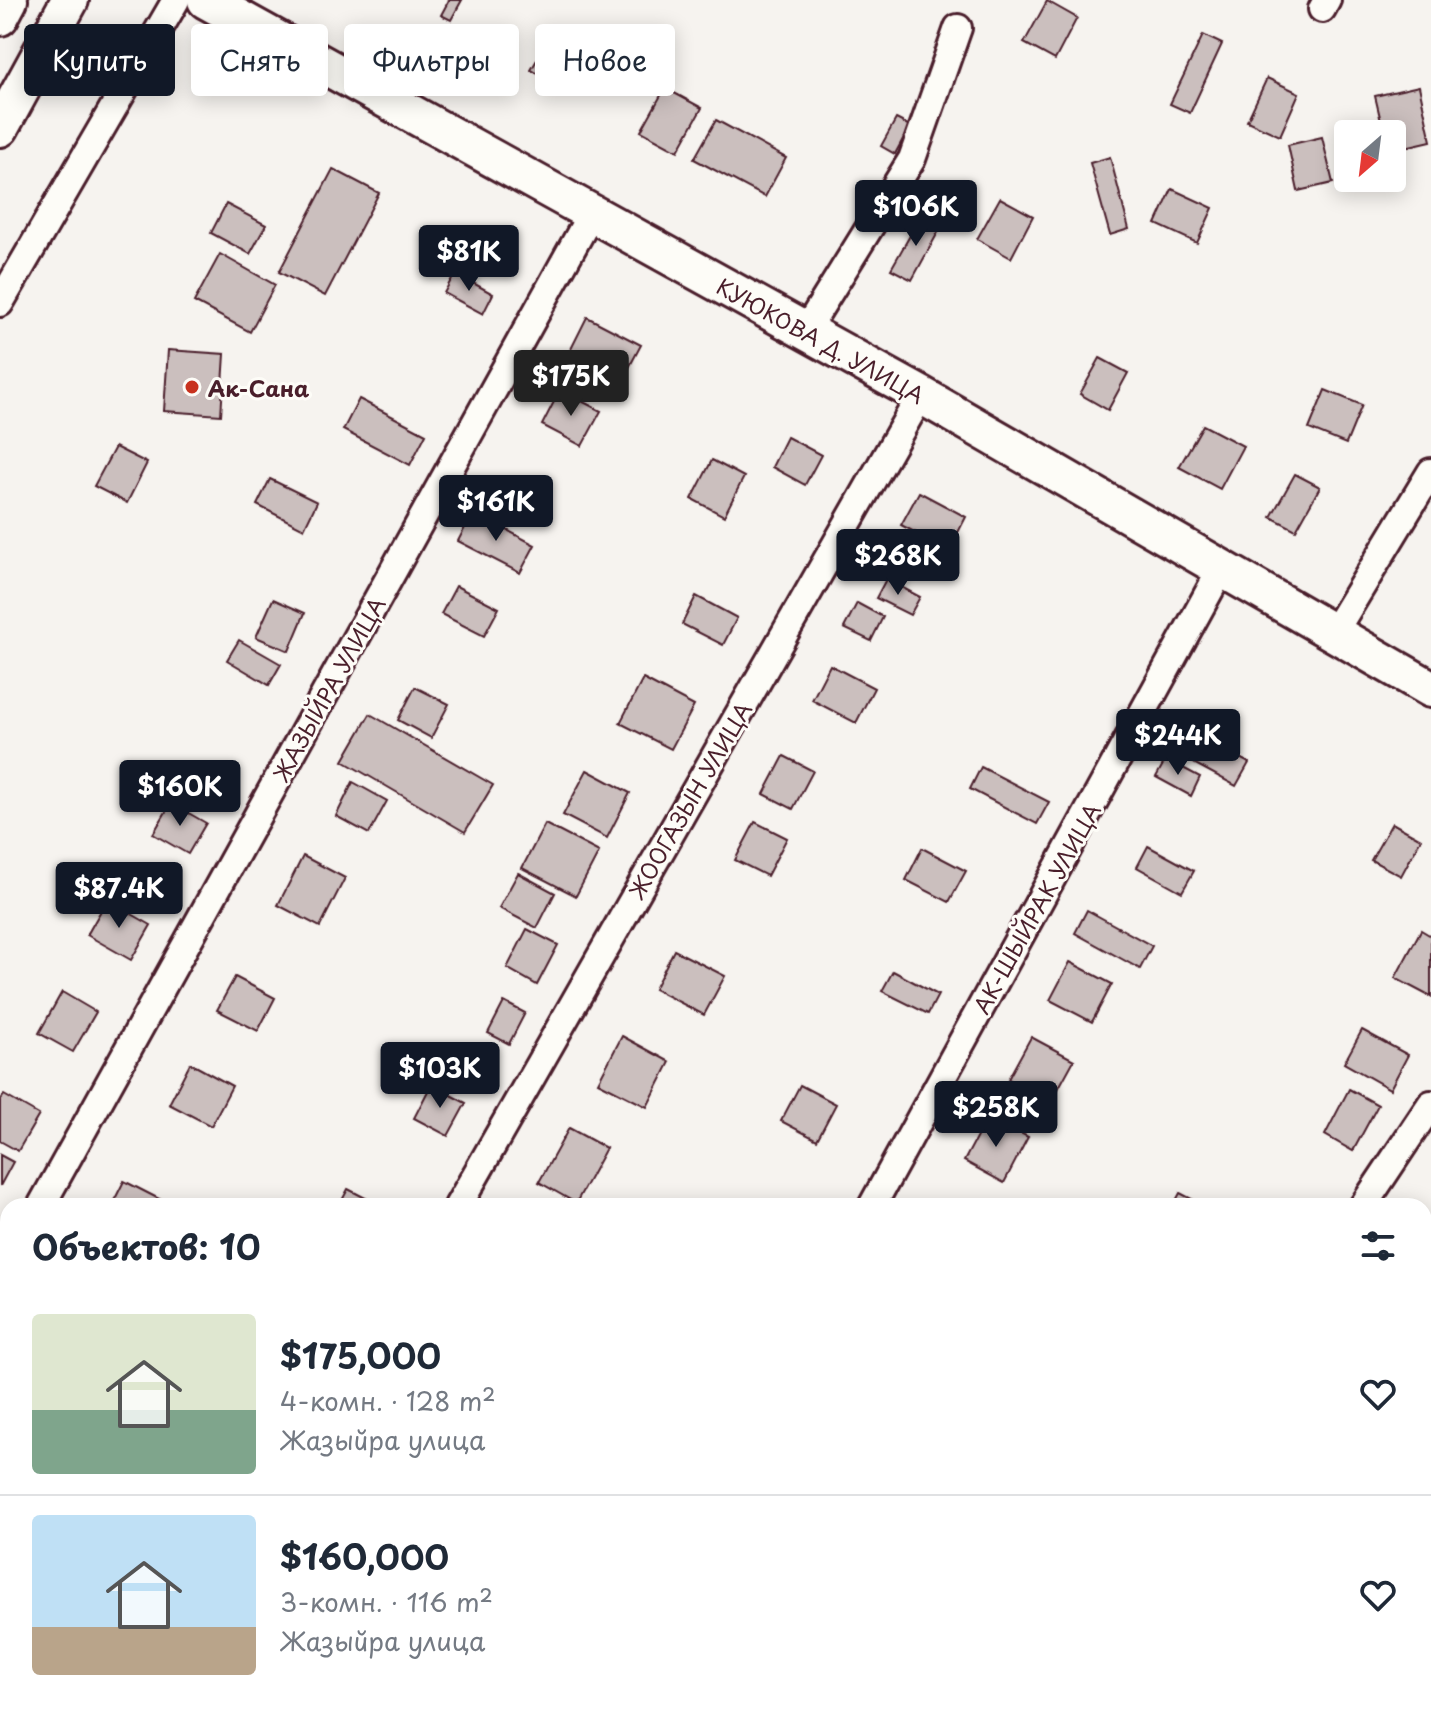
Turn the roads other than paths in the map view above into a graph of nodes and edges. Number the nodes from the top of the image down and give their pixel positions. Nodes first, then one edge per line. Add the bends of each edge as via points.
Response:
1 (9, 0) edge
2 (70, 0) edge
3 (176, 0) edge
4 (206, 0) edge
5 (0, 17) edge
6 (958, 28) dead end
7 (0, 128) edge
8 (591, 214) junction
9 (0, 303) edge
10 (806, 330) junction
11 (921, 395) junction
12 (1431, 472) edge
13 (1222, 568) junction
14 (1334, 632) junction
15 (1431, 689) edge
16 (1431, 1104) edge
17 (45, 1198) edge
18 (463, 1198) edge
19 (876, 1198) edge
20 (1368, 1198) edge

1 - 5 street
2 - 7 street
3 - 9 street
4 - 8 street, КУЮКОВА Д. УЛИЦА
6 - 10 street via 912,159
8 - 10 street, КУЮКОВА Д. УЛИЦА
8 - 17 street, ЖАЗЫЙРА УЛИЦА
10 - 11 street, КУЮКОВА Д. УЛИЦА
11 - 13 street, КУЮКОВА Д. УЛИЦА
11 - 18 street, ЖООГАЗЫН УЛИЦА
12 - 14 street
13 - 14 street, КУЮКОВА Д. УЛИЦА
13 - 19 street, АК-ШЫЙРАК УЛИЦА
14 - 15 street, КУЮКОВА Д. УЛИЦА
16 - 20 street

